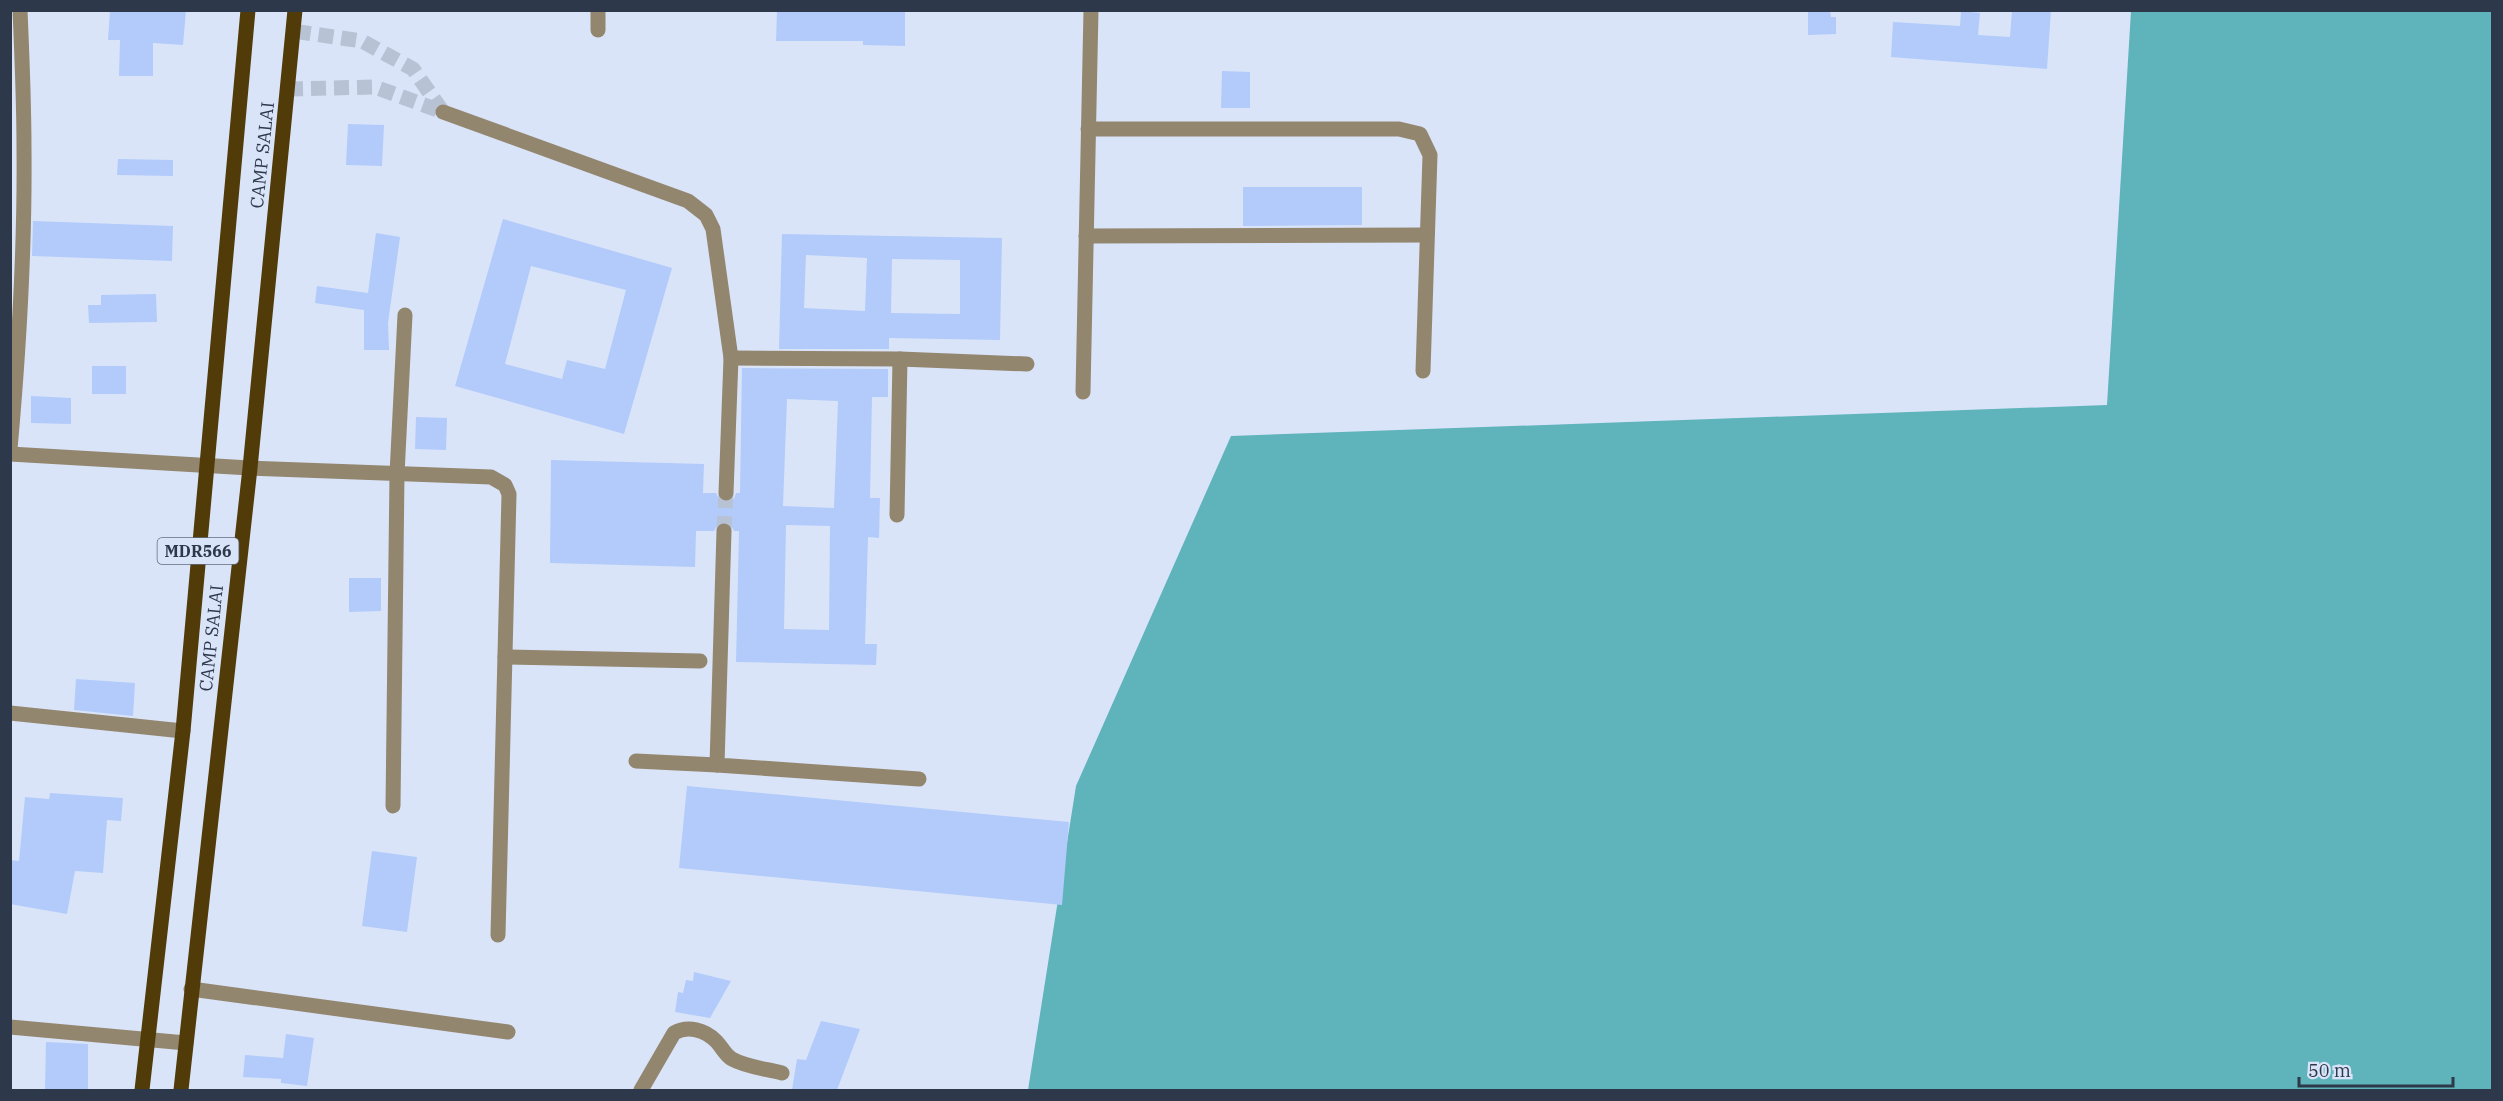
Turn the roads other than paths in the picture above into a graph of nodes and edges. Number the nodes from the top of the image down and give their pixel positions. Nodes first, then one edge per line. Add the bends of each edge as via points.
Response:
1 (20, 10) edge
2 (248, 10) edge
3 (295, 10) edge
4 (598, 10) edge
5 (1091, 10) edge
6 (598, 30) dead end
7 (16, 59) edge
8 (443, 112) dead end
9 (1088, 129) junction
10 (17, 200) edge
11 (1427, 234) junction
12 (1086, 236) junction
13 (405, 315) dead end
14 (731, 358) junction
15 (900, 359) junction
16 (1027, 364) dead end
17 (1423, 371) dead end
18 (1083, 392) dead end
19 (10, 449) edge
20 (10, 454) edge
21 (206, 465) junction
22 (250, 468) junction
23 (397, 474) junction
24 (726, 493) tunnel mouth
25 (897, 515) dead end
26 (724, 531) tunnel mouth
27 (505, 657) junction
28 (700, 660) dead end
29 (10, 713) edge
30 (183, 731) junction
31 (636, 760) dead end
32 (717, 765) junction
33 (919, 779) dead end
34 (393, 806) dead end
35 (498, 935) dead end
36 (191, 988) junction
37 (10, 1027) edge
38 (508, 1032) dead end
39 (147, 1038) junction
40 (186, 1042) junction
41 (782, 1073) dead end
42 (142, 1090) edge
43 (182, 1090) edge
44 (641, 1090) edge

1 - 7 street
2 - 21 main road, CAMP SALAI / MDR566
3 - 22 main road, CAMP SALAI / MDR566
4 - 6 street
5 - 9 street
7 - 10 street
8 - 14 street via 688,201 701,210 713,229
9 - 11 street via 1399,129 1420,134 1430,155
9 - 12 street
10 - 19 street via 19,352
11 - 12 street
11 - 17 street
12 - 18 street
13 - 23 street
14 - 15 street
14 - 24 street
15 - 16 street
15 - 25 street
20 - 21 street
21 - 22 street
21 - 30 main road, CAMP SALAI / MDR566
22 - 23 street
22 - 36 main road, CAMP SALAI / MDR566
23 - 27 street via 491,477 505,485 509,494
23 - 34 street
26 - 32 street
27 - 28 street
27 - 35 street
29 - 30 street
30 - 39 main road, CAMP SALAI / MDR566
31 - 32 street
32 - 33 street
36 - 38 street
36 - 40 main road, CAMP SALAI / MDR566
37 - 39 street
39 - 40 street
39 - 42 main road, CAMP SALAI / MDR566
40 - 43 main road, CAMP SALAI / MDR566
41 - 44 street via 732,1059 708,1035 681,1029 674,1033

